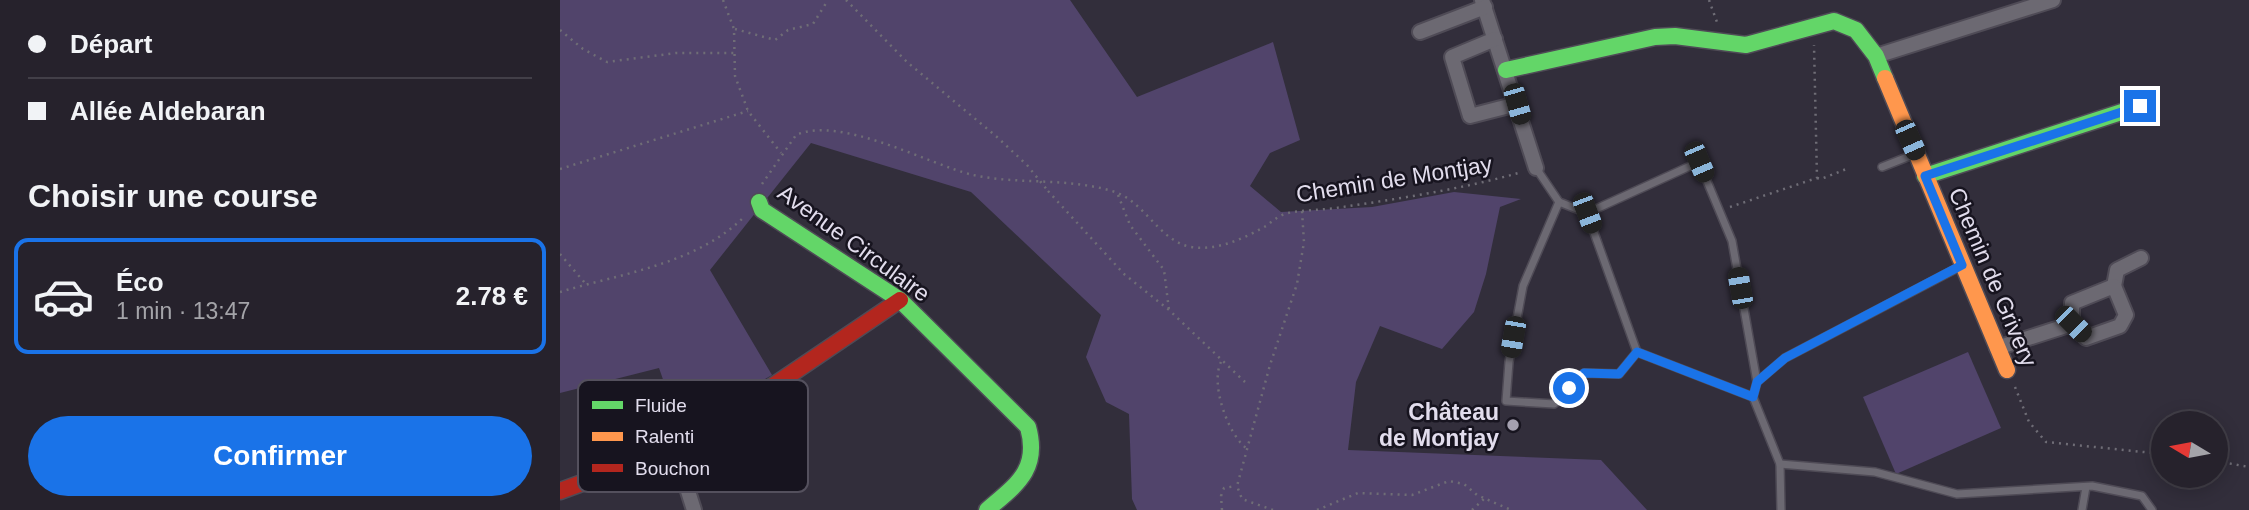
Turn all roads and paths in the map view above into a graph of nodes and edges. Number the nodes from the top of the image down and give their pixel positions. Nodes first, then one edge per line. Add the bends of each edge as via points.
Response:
1 (723, 0) edge
2 (828, 0) edge
3 (846, 0) edge
4 (2053, 0) edge
5 (1484, 4) edge
6 (734, 29) junction
7 (1809, 29) junction
8 (560, 30) edge
9 (1420, 32) dead end
10 (1495, 38) junction
11 (734, 54) junction
12 (1876, 56) junction
13 (1506, 70) junction
14 (1517, 104) junction
15 (2140, 106) dead end
16 (748, 111) junction
17 (782, 153) junction
18 (1916, 154) junction
19 (1882, 167) dead end
20 (1849, 168) dead end
21 (560, 169) edge
22 (1536, 169) junction
23 (1925, 176) junction
24 (1817, 178) junction
25 (1117, 192) junction
26 (759, 202) junction
27 (1559, 202) junction
28 (1302, 211) junction
29 (1720, 211) junction
30 (1587, 213) junction
31 (560, 254) edge
32 (2141, 258) dead end
33 (1962, 265) junction
34 (586, 284) junction
35 (2114, 286) junction
36 (560, 292) edge
37 (900, 300) junction
38 (1169, 310) junction
39 (2073, 324) junction
40 (1997, 348) junction
41 (1637, 352) junction
42 (1221, 362) junction
43 (2007, 370) joint
44 (780, 380) edge
45 (1245, 382) dead end
46 (1757, 382) junction
47 (1753, 397) junction
48 (1246, 448) junction
49 (2151, 453) edge
50 (2228, 463) edge
51 (1780, 464) junction
52 (2249, 467) edge
53 (578, 485) edge
54 (1237, 486) junction
55 (2085, 486) junction
56 (560, 491) edge
57 (688, 492) edge
58 (1486, 497) junction
59 (994, 508) edge
60 (694, 510) edge
61 (1222, 510) edge
62 (1273, 510) edge
63 (1318, 510) edge
64 (1472, 510) edge
65 (1511, 510) edge
66 (1781, 510) edge
67 (2082, 510) edge
68 (2152, 510) edge

1 - 6 path
2 - 6 path via 813,24 788,30 775,40
3 - 38 path, bridge via 907,62 998,136 1124,274
4 - 12 street
5 - 9 street
5 - 10 street
6 - 11 path
7 - 12 street, Chemin de Grivery via 1834,21 1846,24
7 - 13 street via 1746,45 1655,37
7 - 24 path via 1814,42
8 - 11 path via 607,62 676,54
10 - 13 street
10 - 14 street via 1452,57 1471,116
11 - 16 path via 735,76
12 - 18 street, Chemin de Grivery
13 - 14 street
14 - 22 street
15 - 23 street
16 - 17 path
16 - 21 path
17 - 25 path, Chemin de Montjay via 805,131 832,131 906,150 974,175
17 - 26 path, Chemin de Montjay via 763,181
18 - 19 lane
18 - 23 street, Chemin de Grivery
20 - 24 path
22 - 27 lane
22 - 28 path, Chemin de Montjay via 1487,182
23 - 33 street, Chemin de Grivery
24 - 29 path
25 - 28 path, Chemin de Montjay via 1170,238 1188,246 1227,245 1286,213
25 - 38 path via 1130,225 1164,270
26 - 34 path, Chemin de Montjay via 709,245 667,262
26 - 37 street, Avenue Circulaire via 762,209
27 - 30 lane
27 - 41 lane via 1523,286 1506,401 1554,404 1584,373 1619,374
28 - 48 path via 1304,242 1297,284
29 - 30 lane via 1699,162
29 - 46 lane via 1732,241
30 - 41 lane
31 - 34 path
32 - 35 street via 2117,270
33 - 40 street, Chemin de Grivery
33 - 46 lane via 1785,358
34 - 36 path, Chemin de Montjay
35 - 39 street via 2072,303
35 - 39 street via 2126,315 2120,326 2086,338
37 - 44 street
37 - 59 street, Avenue Circulaire via 1028,427 1034,442 1033,459 1025,475
38 - 42 path
39 - 40 street
40 - 43 street, Chemin de Grivery
41 - 47 lane
42 - 45 path
42 - 48 path via 1216,372 1217,390 1233,435
43 - 49 path, Chemin de Grivery via 2013,370 2012,381 2029,422 2046,442
46 - 47 lane
47 - 51 lane
48 - 54 path
50 - 52 path
51 - 55 lane via 1875,472 1957,494
51 - 66 lane
53 - 56 street
54 - 61 path via 1224,488
54 - 62 path via 1242,499
55 - 67 lane
55 - 68 lane via 2142,496
57 - 60 street
58 - 63 path via 1449,481 1412,495 1358,493
58 - 64 path
58 - 65 path

